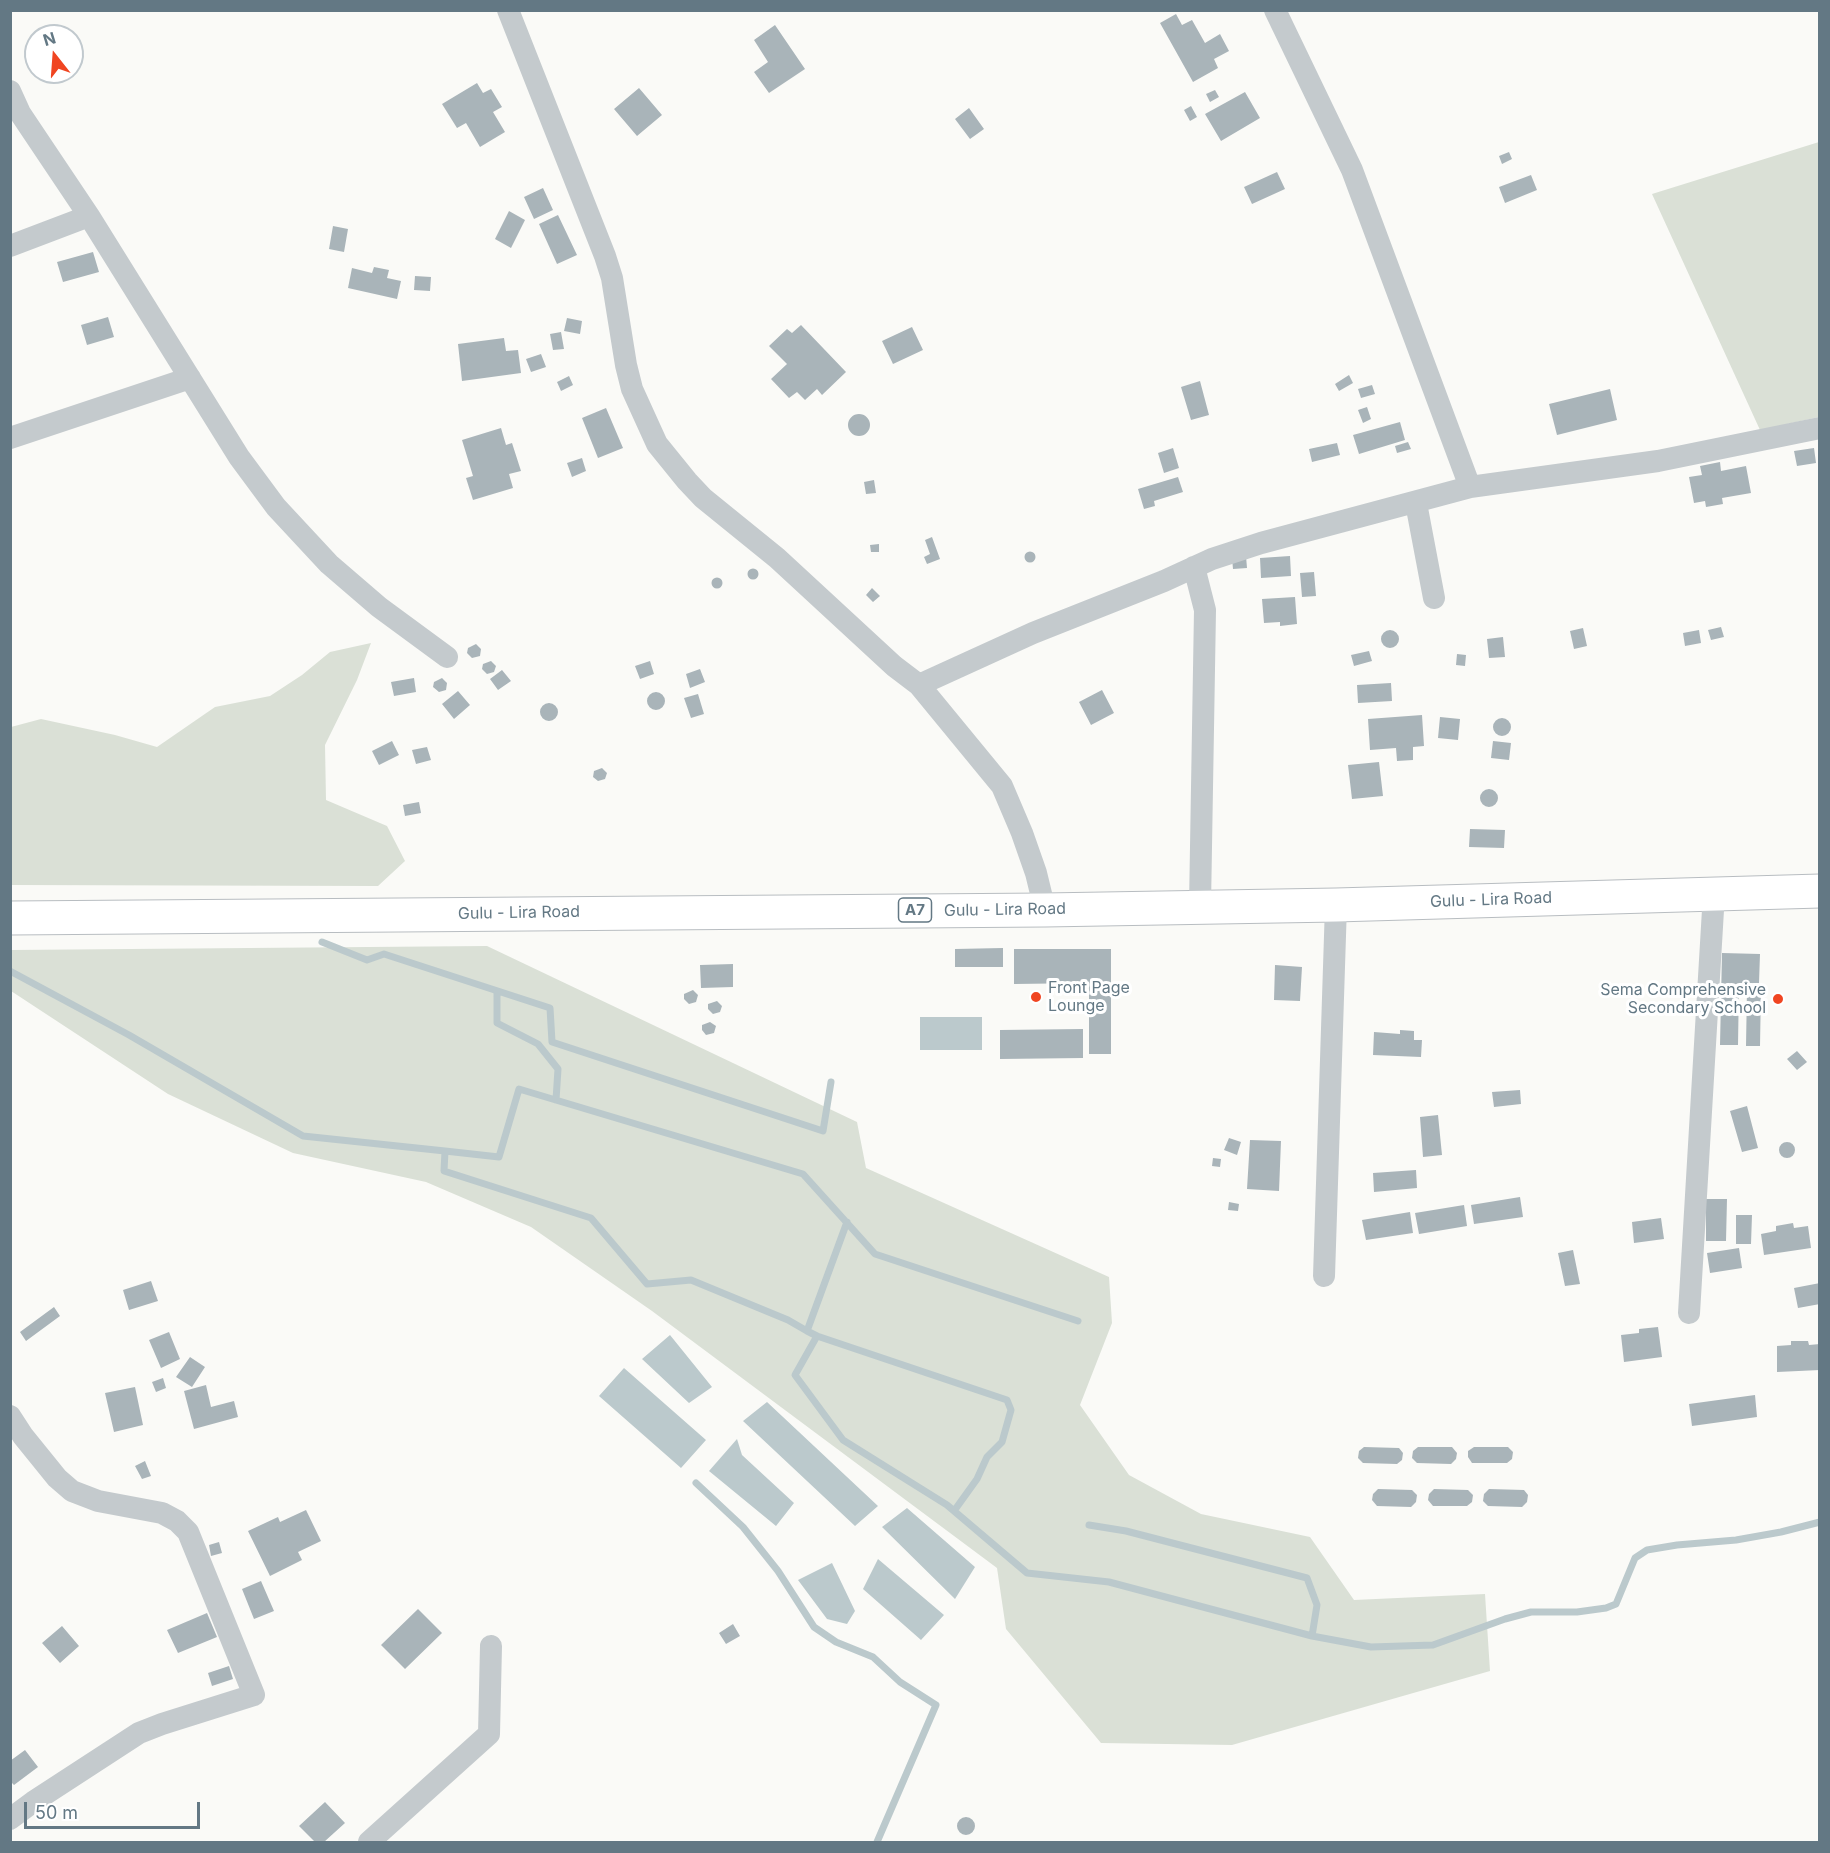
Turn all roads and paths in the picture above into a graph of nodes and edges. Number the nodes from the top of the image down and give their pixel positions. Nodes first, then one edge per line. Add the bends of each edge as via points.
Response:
1 (508, 10) edge
2 (1275, 10) edge
3 (10, 91) edge
4 (89, 216) junction
5 (10, 246) edge
6 (190, 378) junction
7 (1820, 428) edge
8 (10, 438) edge
9 (1470, 488) junction
10 (1416, 502) junction
11 (1194, 567) junction
12 (1434, 598) dead end
13 (447, 657) dead end
14 (919, 685) junction
15 (1820, 891) edge
16 (1714, 893) junction
17 (1336, 905) junction
18 (1200, 906) junction
19 (1045, 910) junction
20 (10, 918) edge
21 (1324, 1276) dead end
22 (1689, 1313) dead end
23 (10, 1416) edge
24 (491, 1646) dead end
25 (10, 1819) edge
26 (369, 1842) edge

1 - 14 street via 605,256 632,389 657,444 703,498 777,558
2 - 9 street via 1352,170
3 - 4 street via 20,113
4 - 5 street
4 - 6 street
6 - 8 street
6 - 13 street via 239,457 276,507 328,564
7 - 9 street via 1658,462
9 - 10 street
10 - 11 street via 1242,548
10 - 12 street
11 - 14 street
11 - 18 street via 1205,610
14 - 19 street via 1002,786 1026,843
15 - 16 main road, Gulu - Lira Road / A7
16 - 17 main road, Gulu - Lira Road / A7
16 - 22 street
17 - 18 main road, Gulu - Lira Road / A7
17 - 21 street
18 - 19 main road, Gulu - Lira Road / A7
19 - 20 main road, Gulu - Lira Road / A7
23 - 25 street via 49,1469 72,1491 98,1501 162,1513 188,1532 254,1695 139,1733
24 - 26 street via 489,1734

